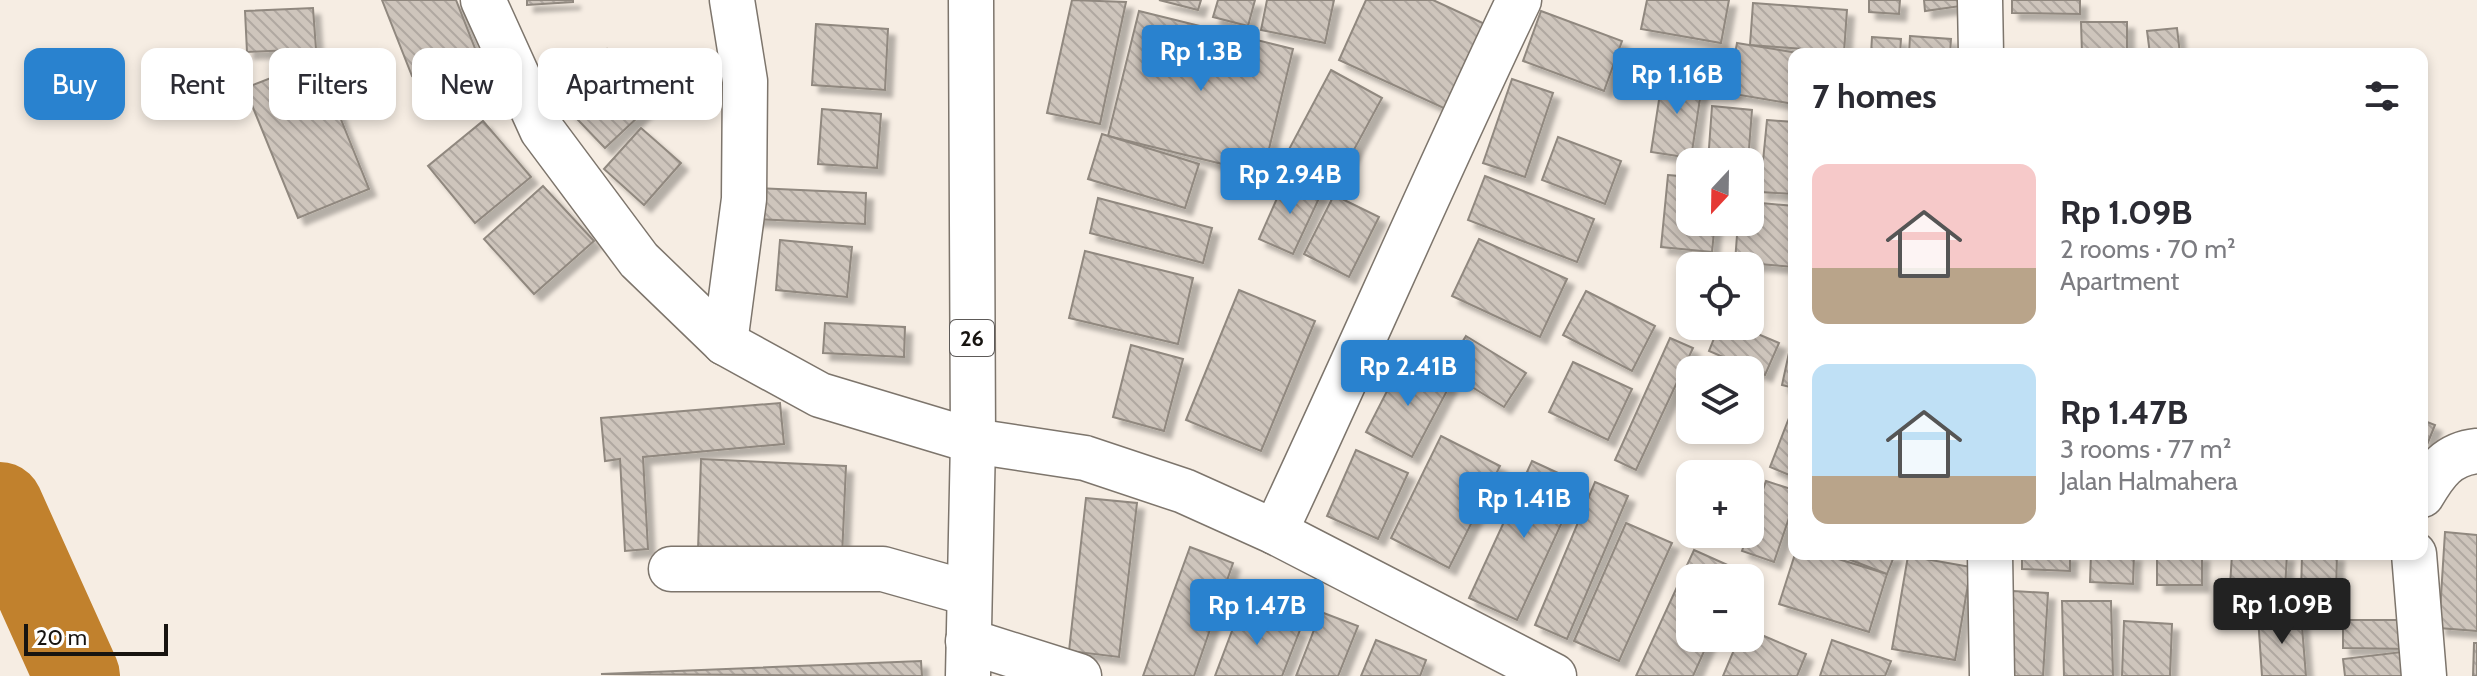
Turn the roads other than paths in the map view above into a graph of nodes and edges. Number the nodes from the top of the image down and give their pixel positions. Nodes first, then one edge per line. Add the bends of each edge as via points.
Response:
1 (483, 0) edge
2 (732, 0) edge
3 (971, 0) edge
4 (1519, 0) edge
5 (1980, 0) edge
6 (1981, 48) edge
7 (725, 343) junction
8 (973, 441) junction
9 (2477, 451) edge
10 (2428, 484) edge
11 (1275, 532) junction
12 (1990, 560) edge
13 (2414, 560) edge
14 (671, 569) dead end
15 (968, 593) junction
16 (968, 658) edge
17 (1079, 676) edge
18 (1554, 676) edge
19 (1992, 676) edge
20 (2424, 676) edge

1 - 7 main road via 542,130 639,260
2 - 7 main road via 745,81 744,199
3 - 8 main road, 26
4 - 11 main road
5 - 6 main road
7 - 8 main road via 820,395
8 - 11 main road via 1085,458 1184,491
8 - 15 main road, 26
9 - 10 main road via 2462,452 2437,468
11 - 18 main road
12 - 19 main road
13 - 20 main road
14 - 15 main road via 883,569
15 - 16 main road, 26
16 - 17 main road

